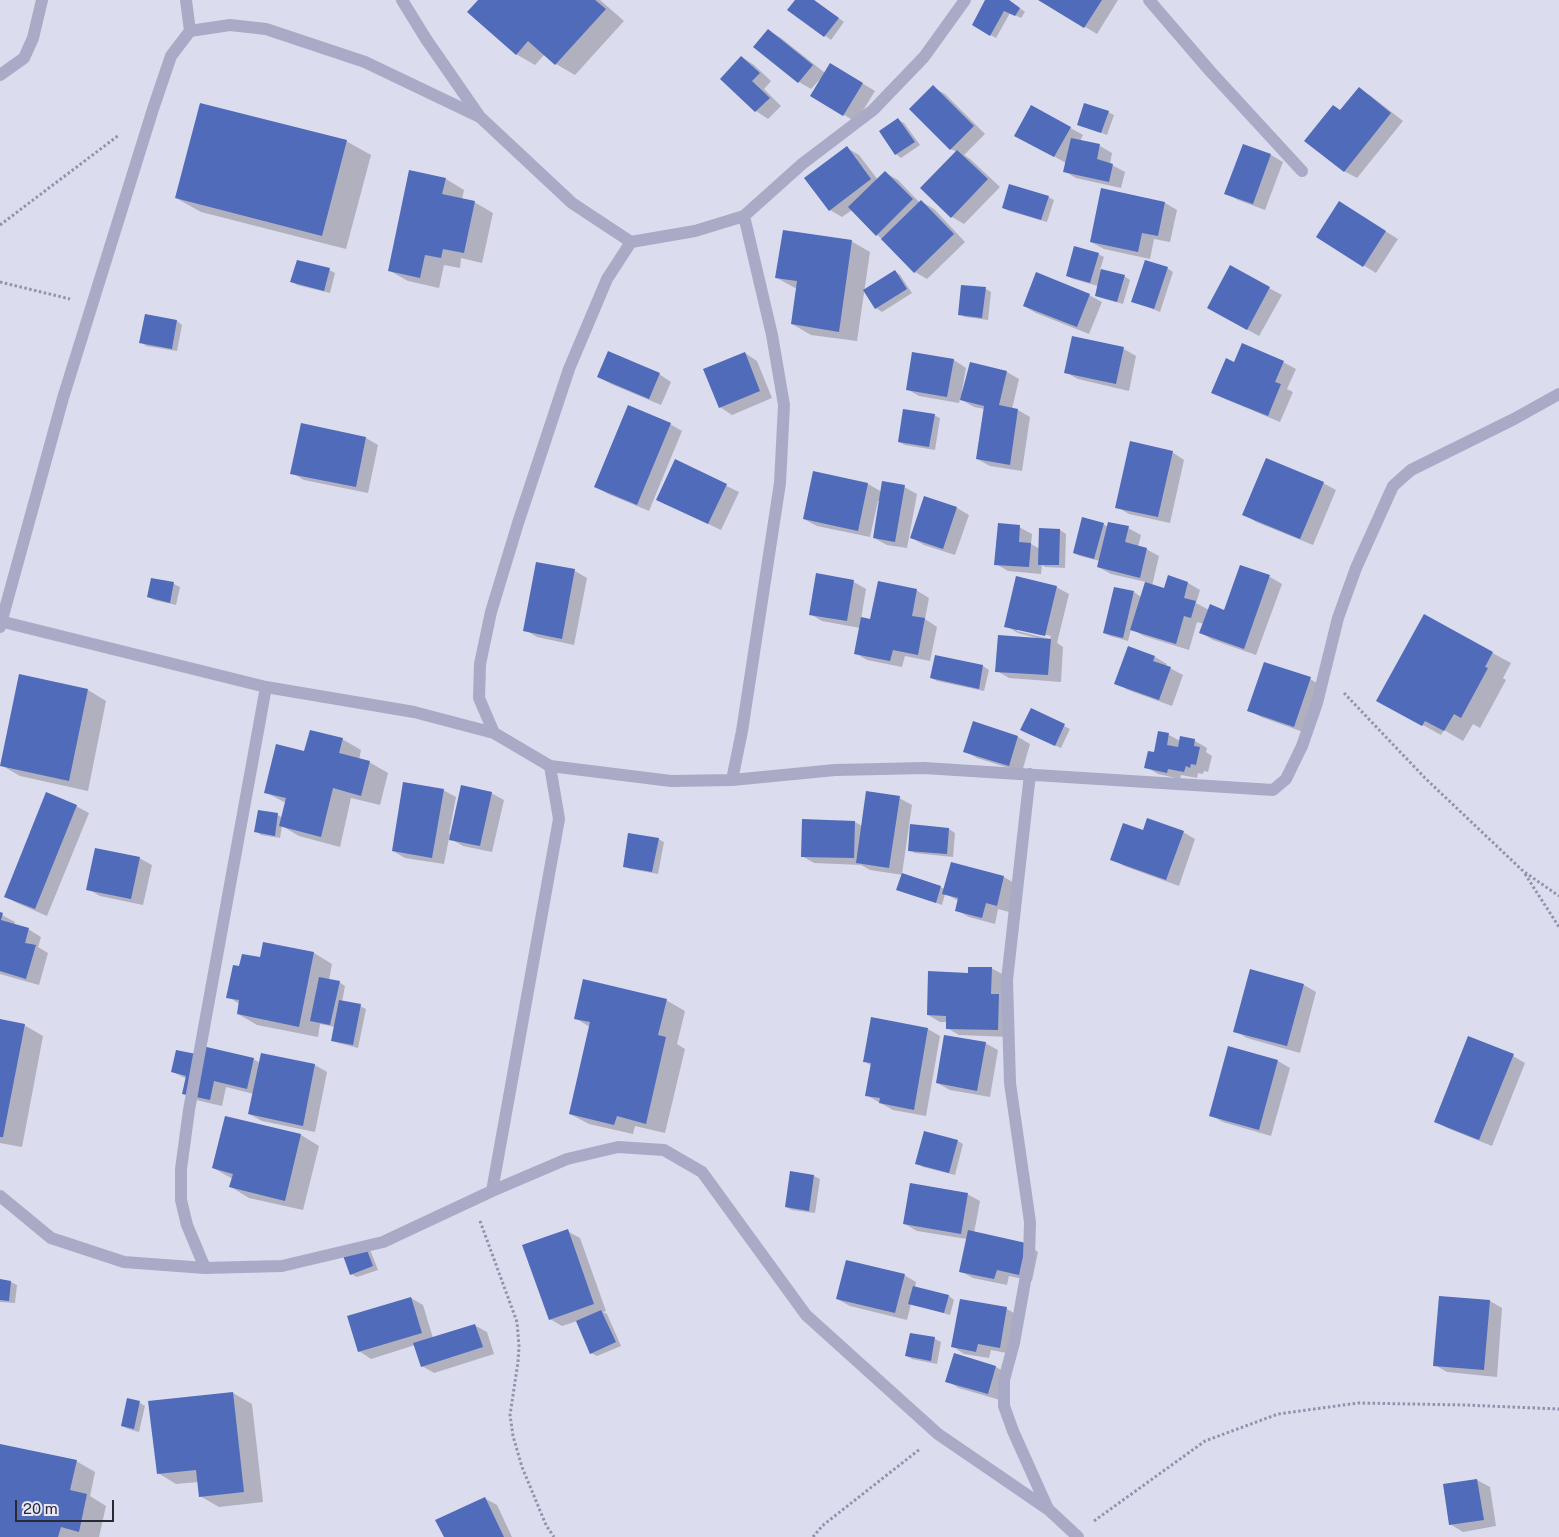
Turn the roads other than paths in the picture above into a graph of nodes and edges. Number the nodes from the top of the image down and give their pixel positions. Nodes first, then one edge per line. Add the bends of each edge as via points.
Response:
1 (42, 0) edge
2 (186, 0) edge
3 (402, 0) edge
4 (965, 0) edge
5 (1149, 0) edge
6 (190, 31) junction
7 (0, 75) edge
8 (480, 117) junction
9 (1302, 171) dead end
10 (744, 216) junction
11 (631, 242) junction
12 (1559, 394) edge
13 (0, 623) edge
14 (266, 687) junction
15 (494, 733) junction
16 (550, 766) junction
17 (1030, 774) junction
18 (732, 780) junction
19 (492, 1191) junction
20 (0, 1196) edge
21 (205, 1268) junction
22 (1049, 1510) junction
23 (1077, 1536) edge

1 - 7 street via 33,38 24,58
2 - 6 street
3 - 8 street
4 - 10 street via 924,57 873,110 802,164
5 - 9 street via 1210,72
6 - 8 street via 230,26 266,29 365,62
6 - 13 street via 171,56 63,398
8 - 11 street via 572,202
10 - 11 street via 695,232
10 - 18 street via 772,335 784,405 780,483
11 - 15 street via 607,279 569,369 491,612 480,664 479,698
12 - 17 street via 1514,420 1411,470 1393,486 1338,618 1317,703 1302,746 1286,779 1274,790
13 - 14 street
14 - 15 street via 414,712
14 - 21 street via 181,1169 181,1200 187,1225
15 - 16 street
16 - 18 street via 671,781
16 - 19 street via 559,819
17 - 18 street via 924,768 835,770
17 - 22 street via 1007,980 1010,1084 1030,1222 1029,1259 1018,1325 1004,1380 1004,1406
19 - 21 street via 383,1242 282,1266
19 - 22 street via 568,1159 618,1148 664,1150 702,1172 806,1315 938,1434
20 - 21 street via 52,1238 124,1262
22 - 23 street

